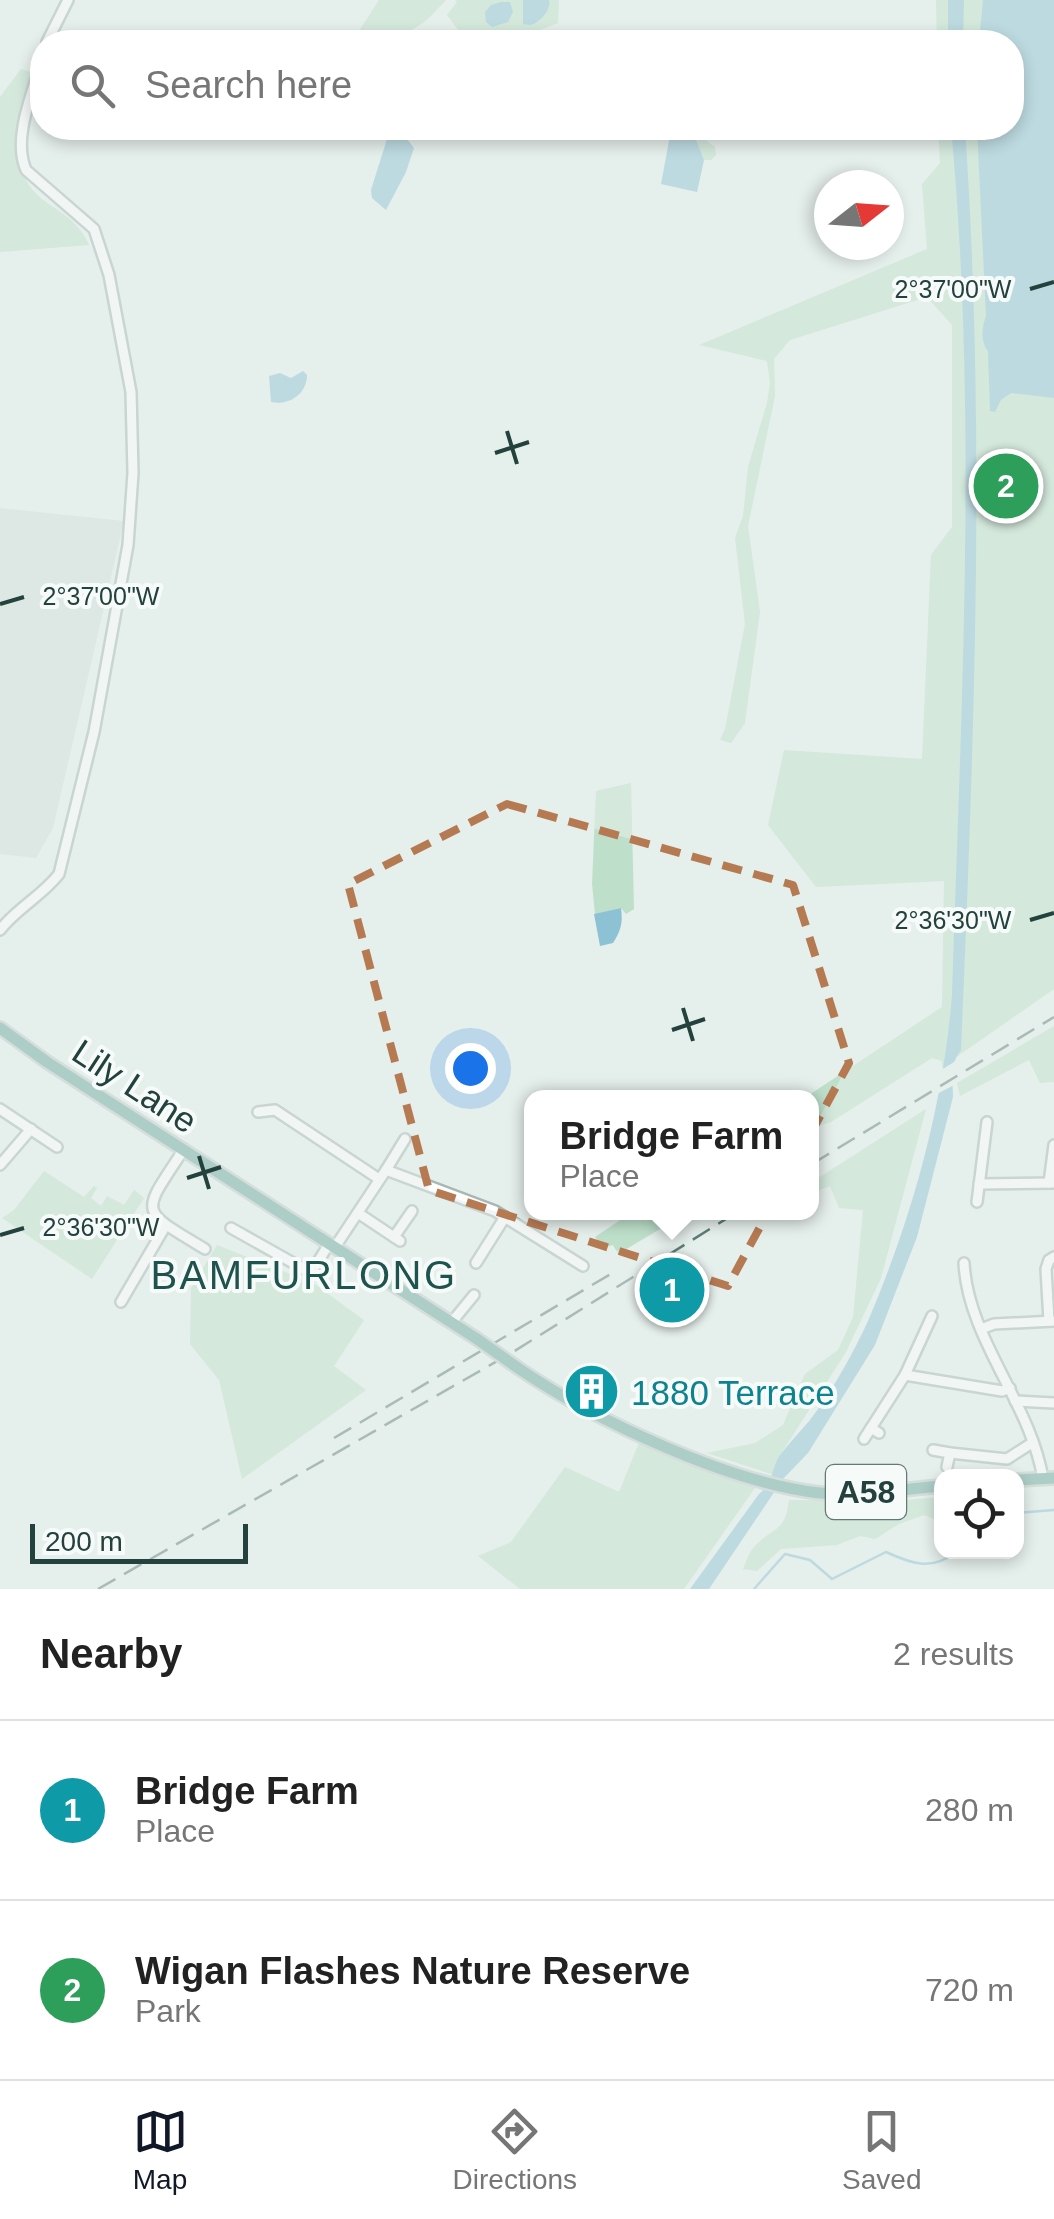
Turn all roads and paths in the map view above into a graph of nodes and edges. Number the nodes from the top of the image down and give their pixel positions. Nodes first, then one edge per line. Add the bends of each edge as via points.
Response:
1 (68, 0) edge
2 (53, 30) edge
3 (30, 104) edge
4 (0, 930) edge
5 (0, 1028) edge
6 (0, 1108) edge
7 (258, 1112) dead end
8 (987, 1122) dead end
9 (31, 1128) junction
10 (406, 1139) dead end
11 (1054, 1146) edge
12 (58, 1148) dead end
13 (184, 1149) junction
14 (0, 1165) edge
15 (386, 1170) junction
16 (379, 1180) junction
17 (1051, 1182) edge
18 (979, 1184) junction
19 (977, 1202) dead end
20 (412, 1212) dead end
21 (358, 1213) junction
22 (505, 1218) junction
23 (166, 1225) junction
24 (231, 1228) dead end
25 (332, 1246) junction
26 (205, 1248) dead end
27 (1054, 1257) edge
28 (476, 1263) dead end
29 (964, 1263) dead end
30 (576, 1265) dead end
31 (474, 1295) dead end
32 (122, 1302) dead end
33 (932, 1316) dead end
34 (1051, 1321) edge
35 (451, 1322) junction
36 (982, 1329) junction
37 (906, 1376) junction
38 (1010, 1388) junction
39 (1015, 1401) junction
40 (1054, 1403) edge
41 (864, 1439) dead end
42 (1032, 1442) junction
43 (933, 1450) dead end
44 (950, 1453) junction
45 (947, 1466) dead end
46 (1048, 1478) edge
47 (934, 1487) edge

1 - 2 street
3 - 4 street via 22,162 94,229 109,275 131,392 133,473 128,545 94,732 59,874
5 - 13 main road, Lily Lane / A58
6 - 9 street
7 - 16 street via 275,1110
8 - 18 street
9 - 12 street
9 - 14 street
10 - 15 street
11 - 17 street
13 - 23 street via 151,1202
13 - 25 main road, Lily Lane / A58
15 - 16 street
15 - 22 street
16 - 21 street
17 - 18 street
18 - 19 street
20 - 21 street via 397,1239
21 - 25 street
22 - 28 street
22 - 30 street
23 - 26 street
23 - 32 street
24 - 25 street via 311,1273
25 - 35 main road, Lily Lane / A58
27 - 34 street via 1046,1269
29 - 36 street
31 - 35 street
33 - 37 street
34 - 36 street
35 - 47 main road, Lily Lane / A58, bridge via 566,1398 694,1457 834,1494
36 - 38 street
37 - 38 street
37 - 41 street
38 - 39 street
39 - 40 street
39 - 42 street
42 - 44 street via 1008,1459
42 - 46 street
43 - 44 street
44 - 45 street

